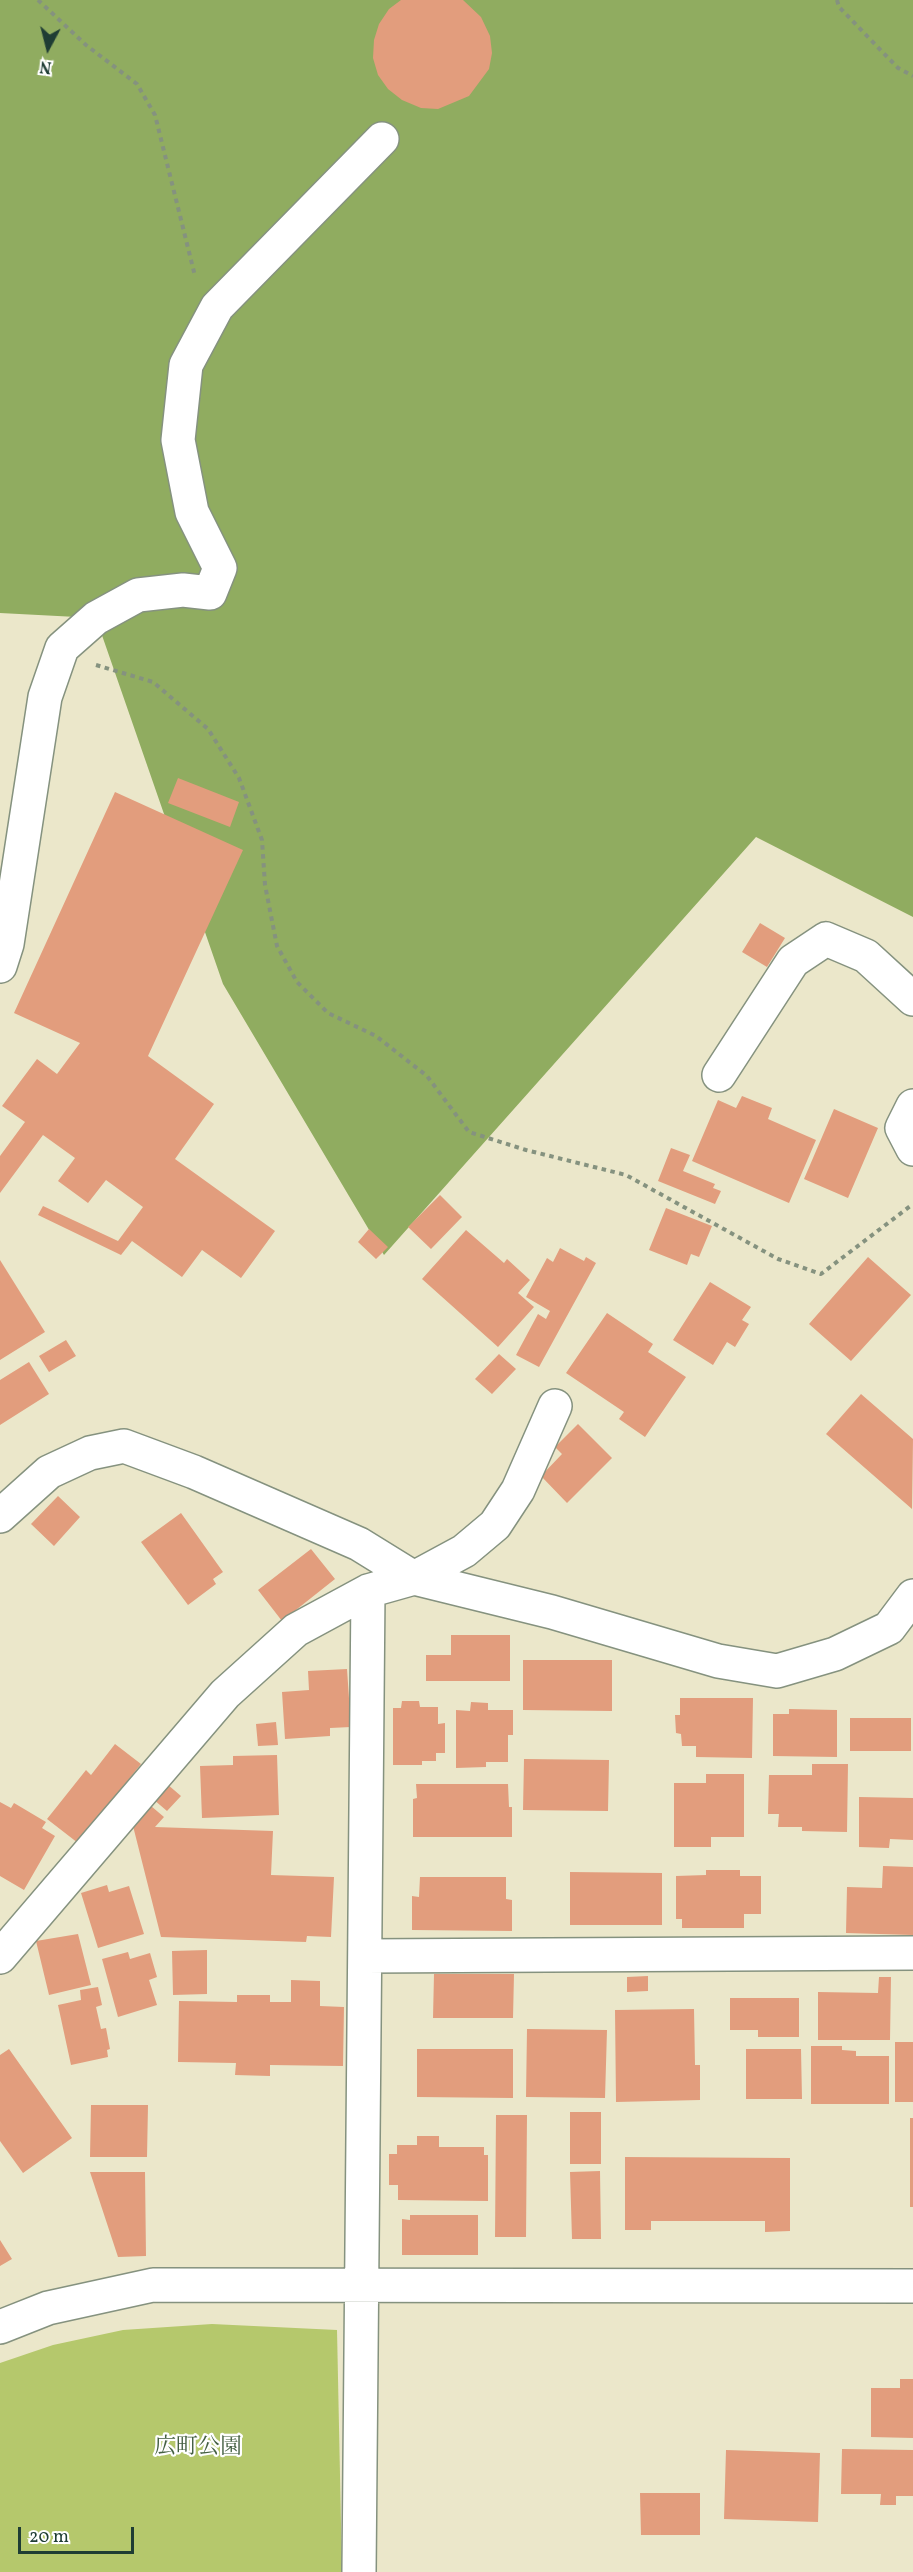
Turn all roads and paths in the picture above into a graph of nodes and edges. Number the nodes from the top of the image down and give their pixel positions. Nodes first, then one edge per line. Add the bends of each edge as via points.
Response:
1 (38, 0) edge
2 (837, 0) edge
3 (913, 76) edge
4 (382, 139) dead end
5 (196, 283) dead end
6 (62, 648) junction
7 (0, 966) edge
8 (913, 999) edge
9 (719, 1075) dead end
10 (913, 1106) edge
11 (913, 1149) edge
12 (913, 1204) edge
13 (555, 1406) dead end
14 (0, 1516) edge
15 (414, 1578) junction
16 (368, 1591) junction
17 (913, 1596) edge
18 (901, 1628) edge
19 (913, 1953) edge
20 (366, 1956) junction
21 (0, 1957) edge
22 (363, 2285) junction
23 (913, 2286) edge
24 (0, 2327) edge
25 (360, 2572) edge

1 - 5 path via 86,45 137,84 155,115
2 - 3 path via 839,7 898,68
4 - 6 street via 216,307 186,365 178,440 192,512 220,568 210,593 183,590 138,595 96,618
6 - 7 street via 45,697 7,944
6 - 12 path via 87,662 153,682 208,729 239,778 262,840 265,885 277,946 297,982 328,1013 376,1036 427,1076 469,1132 626,1175 778,1259 821,1274
8 - 9 street via 866,956 826,939 794,961
10 - 11 street via 903,1128
13 - 15 street via 518,1490 495,1525 464,1551
14 - 15 street via 49,1472 90,1453 124,1446 359,1544
15 - 16 street
15 - 18 street via 552,1612 718,1661 777,1671
16 - 20 street
16 - 21 street via 296,1630 225,1694
17 - 18 street
19 - 20 street
20 - 22 street
22 - 23 street
22 - 24 street via 153,2285 48,2308
22 - 25 street

